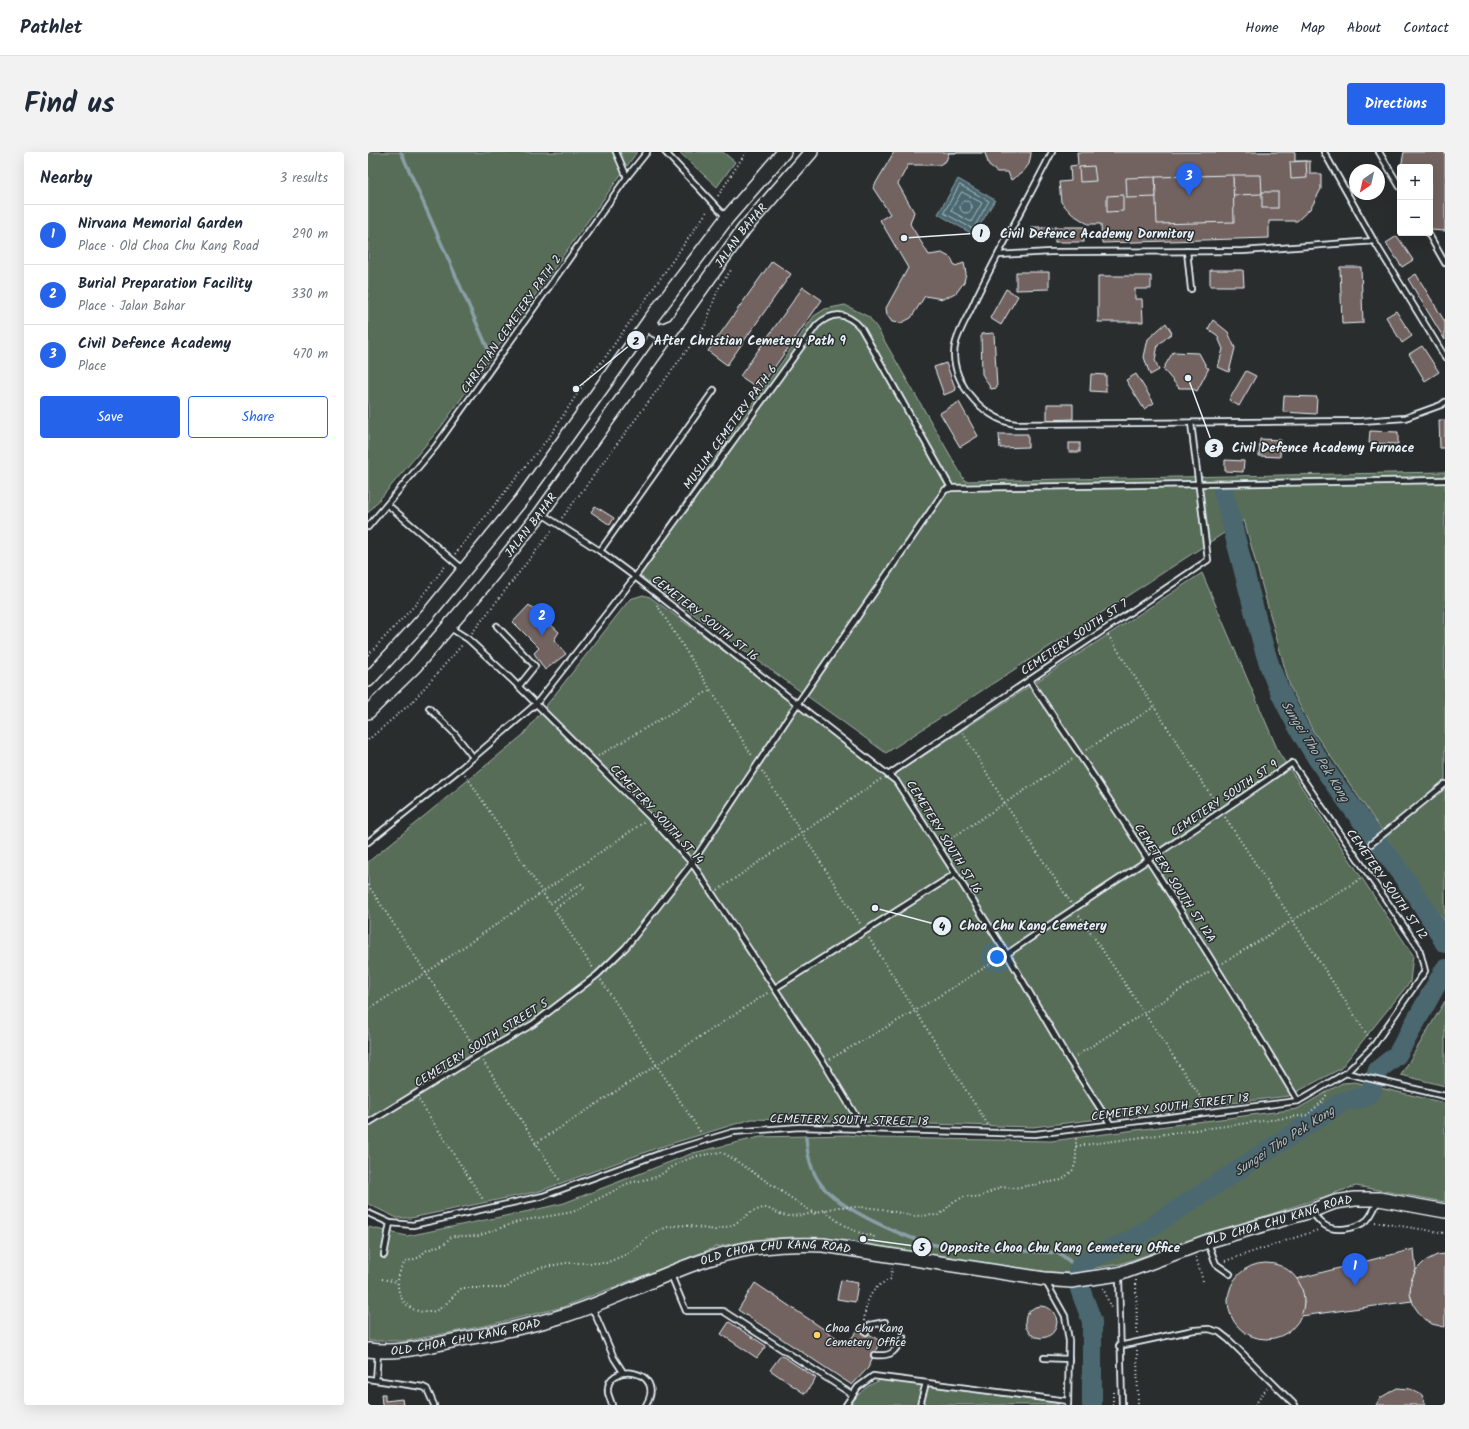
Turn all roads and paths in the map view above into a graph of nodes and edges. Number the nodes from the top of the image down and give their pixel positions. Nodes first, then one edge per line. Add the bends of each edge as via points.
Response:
1 (616, 152) edge
2 (647, 152) edge
3 (665, 152) edge
4 (746, 152) edge
5 (784, 152) edge
6 (811, 152) edge
7 (1051, 152) edge
8 (1324, 152) edge
9 (1379, 152) edge
10 (627, 177) junction
11 (1397, 182) edge
12 (713, 203) junction
13 (727, 218) junction
14 (1430, 236) edge
15 (1374, 241) junction
16 (1188, 251) junction
17 (999, 254) junction
18 (1445, 263) edge
19 (731, 270) dead end
20 (1191, 289) dead end
21 (650, 320) junction
22 (676, 325) junction
23 (1445, 357) edge
24 (714, 390) dead end
25 (1445, 402) edge
26 (1191, 423) junction
27 (1445, 480) edge
28 (1198, 484) junction
29 (951, 488) junction
30 (388, 504) junction
31 (540, 514) junction
32 (556, 525) junction
33 (368, 527) edge
34 (600, 551) junction
35 (451, 559) junction
36 (464, 570) junction
37 (635, 577) junction
38 (497, 626) dead end
39 (449, 627) junction
40 (1105, 629) junction
41 (468, 639) junction
42 (368, 655) edge
43 (368, 680) edge
44 (1029, 680) junction
45 (519, 686) junction
46 (710, 690) dead end
47 (536, 704) junction
48 (798, 704) junction
49 (1154, 707) junction
50 (429, 708) dead end
51 (368, 712) edge
52 (958, 726) junction
53 (368, 740) edge
54 (1080, 754) junction
55 (473, 757) junction
56 (592, 760) junction
57 (1292, 763) joint
58 (461, 768) junction
59 (888, 775) junction
60 (1445, 784) edge
61 (1004, 802) junction
62 (1222, 812) junction
63 (650, 818) junction
64 (368, 842) edge
65 (1371, 844) dead end
66 (938, 847) junction
67 (1149, 861) junction
68 (692, 863) junction
69 (955, 874) junction
70 (368, 885) edge
71 (542, 891) junction
72 (712, 894) junction
73 (1074, 908) junction
74 (865, 931) junction
75 (1007, 954) junction
76 (426, 973) junction
77 (597, 975) junction
78 (775, 988) junction
79 (368, 1008) edge
80 (916, 1011) junction
81 (1374, 1045) junction
82 (479, 1055) junction
83 (824, 1063) junction
84 (656, 1065) junction
85 (1346, 1074) junction
86 (1338, 1078) junction
87 (416, 1095) junction
88 (1445, 1096) edge
89 (1298, 1101) junction
90 (1210, 1112) junction
91 (368, 1123) edge
92 (1111, 1125) junction
93 (863, 1128) junction
94 (1076, 1130) junction
95 (993, 1133) junction
96 (705, 1140) junction
97 (536, 1144) junction
98 (1076, 1146) junction
99 (565, 1188) junction
100 (1379, 1199) junction
101 (488, 1207) junction
102 (825, 1211) junction
103 (1311, 1211) junction
104 (1445, 1211) edge
105 (368, 1212) edge
106 (815, 1214) junction
107 (1365, 1221) junction
108 (390, 1223) junction
109 (1331, 1228) junction
110 (1445, 1233) edge
111 (1208, 1242) junction
112 (1193, 1246) junction
113 (871, 1252) junction
114 (384, 1255) dead end
115 (1216, 1264) junction
116 (898, 1267) dead end
117 (670, 1273) junction
118 (1119, 1274) junction
119 (1230, 1274) dead end
120 (382, 1278) dead end
121 (1094, 1278) junction
122 (1044, 1279) junction
123 (1204, 1281) dead end
124 (397, 1282) junction
125 (592, 1306) junction
126 (1112, 1313) dead end
127 (885, 1322) dead end
128 (863, 1324) dead end
129 (866, 1332) dead end
130 (903, 1337) dead end
131 (1119, 1346) junction
132 (373, 1351) edge
133 (874, 1355) dead end
134 (1044, 1358) dead end
135 (1069, 1359) junction
136 (623, 1372) junction
137 (368, 1379) edge
138 (376, 1380) junction
139 (926, 1383) junction
140 (1271, 1383) junction
141 (1113, 1384) dead end
142 (853, 1395) junction
143 (1068, 1403) edge
144 (434, 1405) edge
145 (612, 1405) edge
146 (646, 1405) edge
147 (846, 1405) edge
148 (920, 1405) edge
149 (1113, 1405) edge
150 (1122, 1405) edge
151 (1255, 1405) edge
152 (1295, 1405) edge

1 - 10 lane
2 - 10 lane, CHRISTIAN CEMETERY PATH 2
3 - 12 lane
4 - 12 path
5 - 13 main road, JALAN BAHAR
6 - 22 main road, JALAN BAHAR via 744,229
7 - 17 lane
8 - 15 lane
9 - 11 lane
10 - 30 lane, CHRISTIAN CEMETERY PATH 2 via 436,446
12 - 13 lane
12 - 35 path via 604,359 584,383 550,436
13 - 21 main road, JALAN BAHAR
14 - 18 lane
15 - 16 lane via 1242,251
15 - 23 lane
16 - 17 lane
16 - 20 lane
17 - 26 lane via 954,350 956,369 961,382 975,401 993,417 1005,423 1016,424
19 - 32 path via 718,289 705,326
21 - 22 main road via 658,332
21 - 36 main road, JALAN BAHAR via 522,499
22 - 31 main road, JALAN BAHAR
24 - 34 lane
25 - 26 lane via 1405,418
26 - 28 lane
27 - 28 lane
28 - 29 lane
28 - 40 lane, CEMETERY SOUTH ST 7 via 1208,560
29 - 37 lane, MUSLIM CEMETERY PATH 6 via 862,328 854,320 844,316 826,317 817,325
29 - 48 lane, CEMETERY SOUTH STREET 5 via 946,490
30 - 33 lane, CHRISTIAN CEMETERY PATH 2
30 - 35 lane
31 - 32 lane, CEMETERY SOUTH ST 16
31 - 39 main road, JALAN BAHAR
32 - 34 lane, CEMETERY SOUTH ST 16
32 - 41 path
34 - 37 lane, CEMETERY SOUTH ST 16
35 - 36 lane
35 - 42 path via 416,604
36 - 43 main road, JALAN BAHAR via 398,649
37 - 47 lane
37 - 48 lane, CEMETERY SOUTH ST 16
38 - 45 lane via 535,666
39 - 41 lane, CEMETERY SOUTH ST 14
39 - 51 main road, JALAN BAHAR via 415,666
40 - 44 lane, CEMETERY SOUTH ST 7
40 - 49 path
41 - 45 lane, CEMETERY SOUTH ST 14
41 - 53 path via 411,703
44 - 52 lane, CEMETERY SOUTH ST 7
44 - 54 lane, CEMETERY SOUTH ST 12A
45 - 47 lane, CEMETERY SOUTH ST 14
46 - 56 path
47 - 55 lane
47 - 56 lane, CEMETERY SOUTH ST 14
48 - 59 lane, CEMETERY SOUTH ST 16
48 - 68 lane, CEMETERY SOUTH STREET 5
49 - 54 path
49 - 62 path
50 - 55 lane
52 - 59 lane, CEMETERY SOUTH ST 7
52 - 61 path
54 - 61 path
54 - 67 lane, CEMETERY SOUTH ST 12A
55 - 58 lane
56 - 63 lane, CEMETERY SOUTH ST 14
57 - 62 lane, CEMETERY SOUTH ST 9
57 - 81 lane, CEMETERY SOUTH ST 12 via 1419,948 1425,971
58 - 64 lane
58 - 71 path
59 - 66 lane, CEMETERY SOUTH ST 16 via 896,781
59 - 72 path
60 - 65 lane
61 - 66 path
61 - 73 path
62 - 67 lane, CEMETERY SOUTH ST 9
62 - 81 path
63 - 68 lane, CEMETERY SOUTH ST 14
63 - 71 path
66 - 69 lane, CEMETERY SOUTH ST 16
67 - 73 lane, CEMETERY SOUTH ST 9
67 - 89 lane, CEMETERY SOUTH ST 12A via 1217,966
68 - 72 lane, CEMETERY SOUTH ST 14
68 - 77 lane, CEMETERY SOUTH STREET 5 via 640,930
69 - 74 lane
69 - 75 lane, CEMETERY SOUTH ST 16
70 - 76 path
71 - 76 path
71 - 77 path via 550,904 581,884 585,888 554,908
72 - 78 lane, CEMETERY SOUTH ST 14
73 - 75 lane, CEMETERY SOUTH ST 9
73 - 90 path
74 - 78 lane
74 - 80 path
75 - 80 path
75 - 92 lane, CEMETERY SOUTH ST 16 via 1069,1060
76 - 79 path
76 - 82 path
77 - 82 lane, CEMETERY SOUTH STREET 5 via 533,1024
77 - 84 path
78 - 83 lane, CEMETERY SOUTH ST 14
78 - 84 path
80 - 83 path
80 - 95 path
81 - 85 lane, CEMETERY SOUTH ST 12
82 - 87 lane, CEMETERY SOUTH STREET 5
82 - 97 path
83 - 93 lane, CEMETERY SOUTH ST 14
84 - 96 path
84 - 97 path
85 - 86 lane, CEMETERY SOUTH ST 12
85 - 88 lane
86 - 89 lane, CEMETERY SOUTH STREET 18
86 - 98 path via 1321,1103 1307,1115
87 - 91 lane, CEMETERY SOUTH STREET 5
87 - 101 path
89 - 90 lane, CEMETERY SOUTH STREET 18
90 - 92 lane, CEMETERY SOUTH STREET 18
92 - 94 lane, CEMETERY SOUTH STREET 18
93 - 95 lane, CEMETERY SOUTH STREET 18
93 - 96 lane, CEMETERY SOUTH STREET 18 via 758,1129
94 - 95 lane, CEMETERY SOUTH STREET 18 via 1035,1134
94 - 98 path
96 - 99 lane, CEMETERY SOUTH STREET 18
97 - 99 path
98 - 102 path via 1073,1170 1062,1180 1014,1188 1000,1187 978,1198 966,1196 954,1201 938,1214 914,1216 860,1207 838,1207
99 - 101 lane, CEMETERY SOUTH STREET 18 via 543,1196
100 - 103 main road, OLD CHOA CHU KANG ROAD via 1335,1202
100 - 104 main road, OLD CHOA CHU KANG ROAD
100 - 107 lane
101 - 108 lane, CEMETERY SOUTH STREET 18 via 412,1226
102 - 106 path
102 - 113 path via 846,1228 859,1234 874,1236
103 - 109 lane via 1322,1224
103 - 111 main road, OLD CHOA CHU KANG ROAD
105 - 108 lane, CEMETERY SOUTH STREET 18
106 - 124 path via 789,1216 768,1208 751,1212 733,1225 715,1230 682,1224 668,1227 654,1232 625,1255 606,1263 566,1263 539,1268 506,1288 462,1288 439,1309 431,1312 418,1310 404,1302 398,1294
106 - 124 path via 732,1158 715,1152 680,1162 657,1177 629,1183 573,1212 520,1221 478,1236 452,1236 444,1244 405,1262
107 - 109 lane via 1356,1226
107 - 110 path
108 - 114 lane
109 - 115 path
111 - 112 main road, OLD CHOA CHU KANG ROAD
111 - 115 lane
112 - 118 main road, OLD CHOA CHU KANG ROAD
112 - 123 path
113 - 117 main road, OLD CHOA CHU KANG ROAD via 823,1245 793,1244 753,1248
113 - 122 main road, OLD CHOA CHU KANG ROAD
115 - 119 lane
116 - 128 path via 892,1267 891,1279 874,1289
117 - 125 main road, OLD CHOA CHU KANG ROAD
117 - 142 lane via 686,1311 723,1311
118 - 121 main road, OLD CHOA CHU KANG ROAD
118 - 131 lane
120 - 124 path
121 - 122 main road, OLD CHOA CHU KANG ROAD via 1071,1281
121 - 126 path
122 - 135 lane via 1066,1316
125 - 132 main road, OLD CHOA CHU KANG ROAD via 532,1325 395,1352
125 - 136 lane via 614,1358
127 - 129 lane via 870,1325
130 - 133 lane via 896,1351 885,1356
131 - 140 lane via 1209,1329 1219,1332 1228,1339
131 - 150 lane
132 - 138 lane
134 - 135 lane
135 - 143 lane
136 - 145 lane via 612,1379 608,1392
136 - 146 lane via 636,1373 647,1381 650,1398
137 - 138 lane
138 - 144 lane via 423,1387 427,1389
139 - 142 lane via 873,1376 865,1380
139 - 143 lane
139 - 148 lane
140 - 151 path
140 - 152 lane
141 - 149 path
142 - 147 lane

